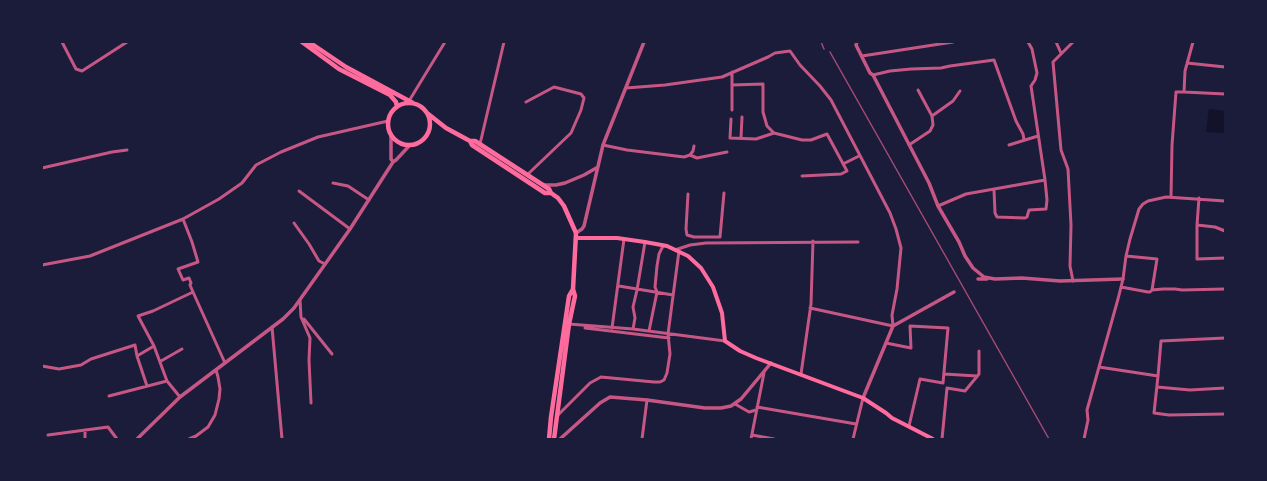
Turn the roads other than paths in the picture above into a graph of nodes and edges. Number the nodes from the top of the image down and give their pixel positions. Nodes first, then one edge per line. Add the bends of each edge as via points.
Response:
1 (62, 42) edge
2 (127, 42) edge
3 (302, 42) edge
4 (309, 42) edge
5 (445, 42) edge
6 (504, 42) edge
7 (645, 42) edge
8 (857, 42) edge
9 (953, 42) edge
10 (1028, 42) edge
11 (1056, 42) edge
12 (1073, 42) edge
13 (1193, 42) edge
14 (1061, 53) junction
15 (862, 56) junction
16 (1187, 63) junction
17 (1225, 67) edge
18 (732, 72) junction
19 (873, 75) junction
20 (732, 84) junction
21 (626, 88) junction
22 (918, 90) dead end
23 (960, 91) dead end
24 (1184, 92) junction
25 (1225, 94) edge
26 (409, 101) junction
27 (526, 102) dead end
28 (415, 104) junction
29 (398, 107) junction
30 (732, 110) dead end
31 (427, 114) junction
32 (932, 116) junction
33 (742, 117) dead end
34 (731, 119) dead end
35 (388, 121) junction
36 (774, 133) junction
37 (391, 134) junction
38 (1038, 136) junction
39 (741, 138) junction
40 (1024, 140) junction
41 (470, 141) junction
42 (480, 144) junction
43 (410, 145) junction
44 (603, 145) junction
45 (909, 145) junction
46 (1009, 145) dead end
47 (694, 146) dead end
48 (128, 150) dead end
49 (727, 152) dead end
50 (690, 156) junction
51 (859, 156) junction
52 (393, 162) junction
53 (843, 164) junction
54 (598, 167) junction
55 (42, 168) edge
56 (527, 175) junction
57 (802, 176) dead end
58 (1045, 180) junction
59 (333, 183) dead end
60 (542, 185) junction
61 (994, 190) junction
62 (299, 191) dead end
63 (551, 193) junction
64 (724, 193) dead end
65 (688, 194) dead end
66 (1171, 197) junction
67 (1199, 198) junction
68 (369, 200) junction
69 (1225, 201) edge
70 (938, 206) junction
71 (183, 219) junction
72 (294, 223) dead end
73 (1197, 225) junction
74 (350, 229) junction
75 (1225, 231) edge
76 (576, 236) junction
77 (720, 237) junction
78 (624, 239) junction
79 (813, 241) junction
80 (645, 242) junction
81 (858, 242) dead end
82 (719, 243) junction
83 (664, 246) junction
84 (677, 251) junction
85 (1126, 256) junction
86 (1225, 258) edge
87 (325, 264) junction
88 (42, 265) edge
89 (978, 279) dead end
90 (995, 279) junction
91 (1123, 279) junction
92 (1073, 281) junction
93 (619, 286) junction
94 (1121, 287) junction
95 (1225, 288) edge
96 (573, 289) junction
97 (638, 290) junction
98 (1152, 290) junction
99 (193, 292) junction
100 (657, 292) junction
101 (954, 292) dead end
102 (673, 295) junction
103 (300, 300) junction
104 (810, 308) junction
105 (301, 316) junction
106 (569, 324) junction
107 (893, 326) junction
108 (272, 328) junction
109 (584, 328) dead end
110 (612, 328) junction
111 (633, 329) junction
112 (649, 331) junction
113 (668, 334) junction
114 (669, 338) junction
115 (1225, 338) edge
116 (724, 341) junction
117 (886, 343) junction
118 (154, 346) junction
119 (182, 349) dead end
120 (978, 351) dead end
121 (332, 354) dead end
122 (137, 356) junction
123 (160, 362) junction
124 (225, 363) junction
125 (771, 363) junction
126 (42, 366) edge
127 (1099, 367) junction
128 (216, 370) junction
129 (764, 373) junction
130 (800, 374) junction
131 (944, 374) junction
132 (976, 376) junction
133 (1158, 376) junction
134 (168, 381) junction
135 (147, 386) junction
136 (1157, 387) junction
137 (1225, 388) edge
138 (109, 396) dead end
139 (180, 397) junction
140 (863, 398) junction
141 (647, 400) junction
142 (311, 402) dead end
143 (735, 404) junction
144 (756, 409) junction
145 (1225, 414) edge
146 (557, 416) junction
147 (856, 424) junction
148 (909, 426) junction
149 (85, 430) junction
150 (48, 435) dead end
151 (752, 435) junction
152 (86, 439) edge
153 (117, 439) edge
154 (137, 439) edge
155 (189, 439) edge
156 (282, 439) edge
157 (549, 439) edge
158 (554, 439) edge
159 (560, 439) edge
160 (642, 439) edge
161 (751, 439) edge
162 (774, 439) edge
163 (853, 439) edge
164 (933, 439) edge
165 (942, 439) edge
166 (1084, 439) edge

1 - 2 street via 76,69 82,70
3 - 29 highway via 339,68 390,95
4 - 26 highway via 346,67
5 - 26 street
6 - 42 street
7 - 21 street
8 - 15 street
9 - 15 street
10 - 38 street via 1037,73 1031,86
11 - 14 street
12 - 14 street
13 - 16 street
14 - 92 street via 1053,62 1061,150 1068,169 1070,266
15 - 19 street
16 - 17 street
16 - 24 street
18 - 20 street
18 - 21 street via 722,77
18 - 51 street via 775,53 790,51 830,100
19 - 40 street via 994,60
19 - 45 street
20 - 30 street
20 - 36 street via 763,84 763,112 767,126
21 - 44 street
22 - 32 street
23 - 32 street via 953,101
24 - 25 street
24 - 66 street via 1176,92
26 - 28 highway
27 - 56 street via 554,87 581,94 584,98 571,133
28 - 29 highway via 406,103
28 - 31 highway
29 - 35 highway
31 - 41 highway
31 - 43 highway via 430,120 427,134 423,140
32 - 45 street via 933,125 930,131
33 - 39 street
34 - 39 street via 730,138
35 - 37 highway
35 - 71 street via 318,137 280,152 256,165 242,183 231,191
36 - 39 street via 756,139
36 - 53 street via 802,140 811,140 827,134
37 - 43 highway via 398,142
37 - 52 street
38 - 40 street
38 - 58 street
40 - 46 street
41 - 42 highway
41 - 63 highway via 472,146 545,193
42 - 56 highway
43 - 52 street
44 - 50 street
44 - 54 street
45 - 70 street
47 - 50 street
48 - 55 street
49 - 50 street via 697,158
51 - 53 street
51 - 107 street via 890,213 901,248 892,315
52 - 68 street
53 - 57 street via 847,171 841,174
54 - 60 street via 565,184
54 - 76 street via 584,226
56 - 60 highway
58 - 61 street
58 - 61 street via 1046,209 1029,210 1025,218 997,217
59 - 68 street via 348,186
60 - 63 highway
61 - 70 street via 966,194
62 - 74 street
63 - 76 highway via 564,206
64 - 77 street
65 - 77 street via 687,234 694,237
66 - 67 street
66 - 85 street via 1148,201 1139,209
67 - 69 street
67 - 73 street
68 - 74 street
70 - 90 street via 973,268 984,277
71 - 88 street via 90,256
71 - 99 street via 198,262 178,269 183,280 189,278
72 - 87 street via 320,261
73 - 75 street
73 - 86 street via 1197,259
74 - 87 street
76 - 78 main road
76 - 96 highway
77 - 82 street
78 - 80 main road
78 - 93 street
79 - 81 street
79 - 82 street
79 - 104 street
80 - 83 main road
80 - 97 street
82 - 84 street via 690,246
83 - 84 main road
83 - 100 street via 657,266
84 - 102 street
84 - 116 main road via 688,256 701,268 712,287 722,314
85 - 91 street
85 - 98 street via 1157,259
87 - 103 street
89 - 90 street
90 - 92 street
91 - 92 street
91 - 94 street
93 - 97 street
93 - 110 street
94 - 98 street via 1148,292
94 - 127 street
95 - 98 street
96 - 106 highway via 575,296
96 - 157 highway via 569,296
97 - 100 street
97 - 111 street via 633,307
99 - 118 street via 138,316
99 - 124 street
100 - 102 street
100 - 112 street
101 - 107 street
102 - 113 street
103 - 105 street
103 - 108 street
104 - 107 street
104 - 130 street
105 - 121 street
105 - 142 street via 310,338
106 - 110 street
106 - 146 highway
107 - 117 street
108 - 124 street
108 - 156 street
109 - 114 street
110 - 111 street
111 - 112 street
112 - 113 street
113 - 114 street
113 - 116 street
114 - 146 street via 670,354 664,380 654,382 600,377 590,383
115 - 133 street via 1161,341
116 - 125 main road via 740,351
117 - 131 street via 910,348 910,326 948,328
117 - 140 street
118 - 122 street
118 - 123 street
119 - 123 street
120 - 132 street via 979,374
122 - 126 street via 135,345 82,364 59,369
122 - 135 street
123 - 134 street
124 - 128 street
125 - 129 street
125 - 130 main road
127 - 133 street
127 - 166 street via 1087,410 1088,420
128 - 139 street
128 - 155 street via 220,389 215,415 208,427
129 - 143 street
129 - 144 street
130 - 140 main road
131 - 132 street
131 - 148 street via 943,382 920,379
132 - 165 street via 966,391 947,388
133 - 136 street
134 - 135 street
134 - 139 street
135 - 138 street
136 - 137 street via 1190,390
136 - 145 street via 1154,413
139 - 154 street
140 - 147 street
140 - 148 main road via 892,418
141 - 143 street via 705,408 721,408
141 - 159 street via 610,397
141 - 160 street
143 - 144 street via 749,412
144 - 147 street
144 - 151 street
146 - 158 highway
147 - 163 street
148 - 164 main road
149 - 150 street
149 - 152 street
149 - 153 street via 108,427
151 - 161 street
151 - 162 street

